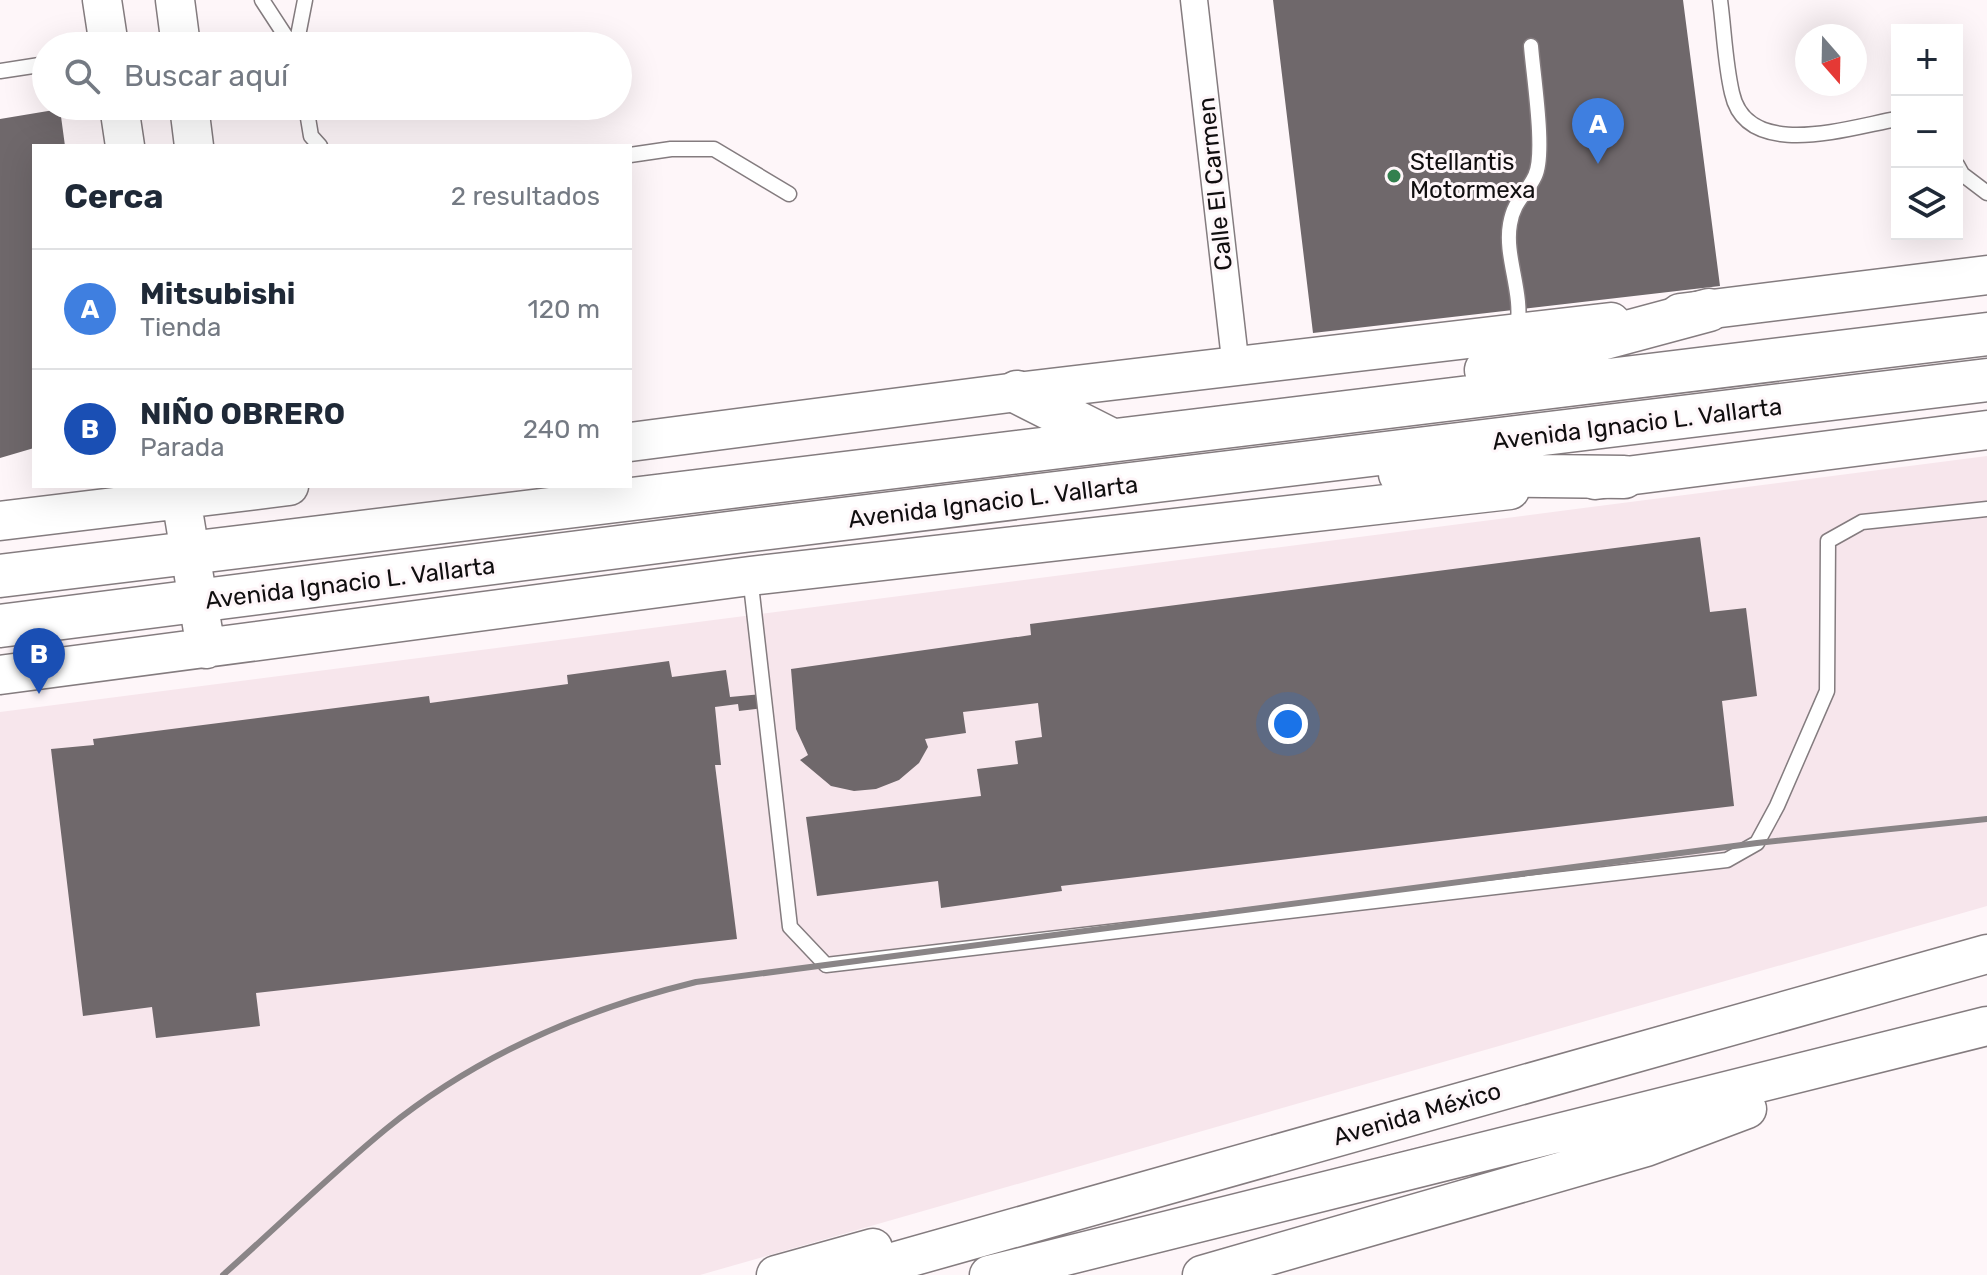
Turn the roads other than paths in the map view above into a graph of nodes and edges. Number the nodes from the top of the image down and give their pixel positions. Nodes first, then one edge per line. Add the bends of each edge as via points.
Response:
1 (102, 0) edge
2 (175, 0) edge
3 (262, 0) edge
4 (305, 0) edge
5 (1194, 0) edge
6 (1720, 0) edge
7 (107, 32) edge
8 (179, 32) edge
9 (284, 32) edge
10 (297, 32) edge
11 (1531, 46) dead end
12 (32, 66) edge
13 (0, 71) edge
14 (121, 120) edge
15 (191, 120) edge
16 (308, 120) edge
17 (1891, 120) edge
18 (125, 144) edge
19 (194, 144) edge
20 (318, 144) edge
21 (632, 155) edge
22 (1959, 168) edge
23 (1987, 193) edge
24 (789, 194) dead end
25 (1987, 275) edge
26 (1709, 310) junction
27 (1516, 334) junction
28 (1987, 334) edge
29 (1236, 368) junction
30 (1987, 380) edge
31 (1017, 392) junction
32 (1353, 407) junction
33 (1987, 430) edge
34 (1106, 437) junction
35 (632, 442) edge
36 (1239, 473) junction
37 (1624, 477) junction
38 (55, 488) edge
39 (239, 489) edge
40 (180, 493) edge
41 (1987, 509) edge
42 (0, 521) edge
43 (246, 546) junction
44 (190, 552) junction
45 (0, 576) edge
46 (750, 576) junction
47 (253, 596) junction
48 (198, 602) junction
49 (0, 626) edge
50 (259, 642) junction
51 (206, 649) junction
52 (0, 675) edge
53 (1987, 954) edge
54 (1900, 977) junction
55 (1987, 1026) edge
56 (1914, 1046) junction
57 (776, 1275) edge
58 (847, 1275) edge
59 (989, 1275) edge
60 (1202, 1275) edge

1 - 7 main road
2 - 8 main road
3 - 9 lane
4 - 10 lane
5 - 29 street, Calle El Carmen
6 - 17 lane via 1732,95 1754,126 1788,137
11 - 27 lane via 1540,157 1509,227 1520,310
12 - 13 lane
14 - 18 main road
15 - 19 main road
16 - 20 lane
21 - 24 lane via 714,149
22 - 23 lane
25 - 26 main road
26 - 27 main road
26 - 32 main road
27 - 29 main road
28 - 32 main road, Avenida Ignacio L. Vallarta
29 - 31 main road
30 - 36 main road, Avenida Ignacio L. Vallarta
31 - 34 main road
31 - 35 main road
32 - 34 main road, Avenida Ignacio L. Vallarta
33 - 37 main road, Avenida Ignacio L. Vallarta
34 - 43 main road, Avenida Ignacio L. Vallarta
36 - 37 main road
36 - 47 main road, Avenida Ignacio L. Vallarta
37 - 46 main road, Avenida Ignacio L. Vallarta
38 - 42 main road
39 - 40 main road
39 - 43 main road
40 - 42 main road
40 - 44 main road
41 - 46 lane via 1862,522 1828,541 1827,691 1757,843 1727,860 826,965 790,927
43 - 44 main road, Avenida Ignacio L. Vallarta
43 - 47 main road
44 - 45 main road, Avenida Ignacio L. Vallarta
44 - 48 main road
46 - 50 main road, Avenida Ignacio L. Vallarta
47 - 48 main road, Avenida Ignacio L. Vallarta
47 - 50 main road
48 - 49 main road, Avenida Ignacio L. Vallarta
48 - 51 main road
50 - 51 main road, Avenida Ignacio L. Vallarta
51 - 52 main road, Avenida Ignacio L. Vallarta
53 - 54 main road, Avenida México
54 - 57 main road via 1615,1043
54 - 58 main road, Avenida México
55 - 56 main road
56 - 59 main road
56 - 60 main road via 1646,1147

